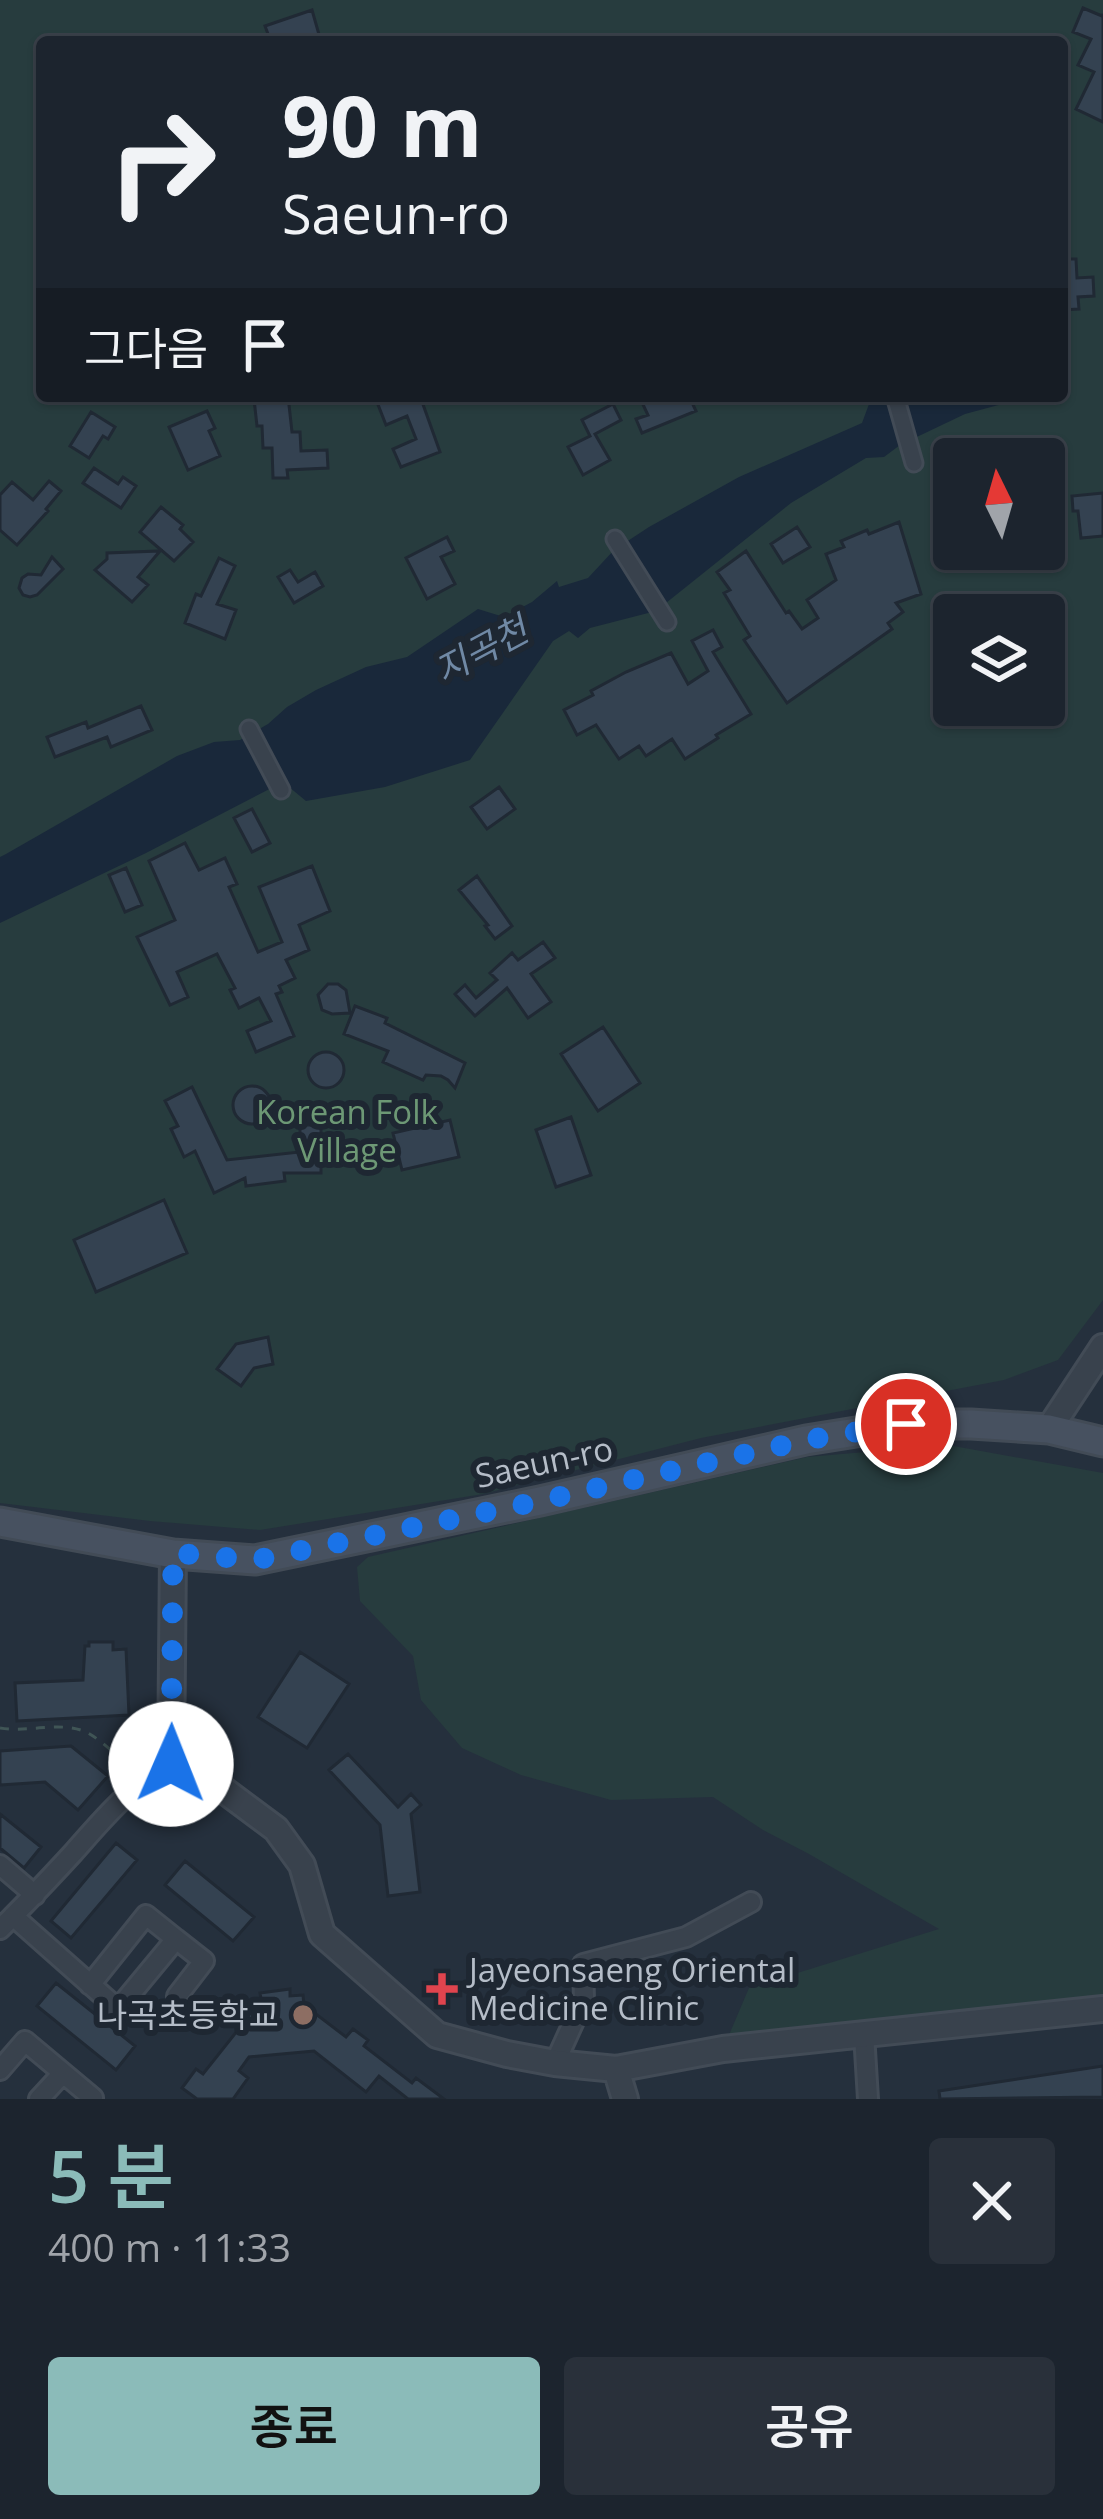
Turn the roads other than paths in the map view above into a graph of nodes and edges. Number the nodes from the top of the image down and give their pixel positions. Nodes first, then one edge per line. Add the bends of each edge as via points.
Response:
1 (897, 402) edge
2 (914, 463) dead end
3 (615, 539) dead end
4 (667, 622) dead end
5 (249, 728) dead end
6 (280, 790) dead end
7 (1103, 1347) edge
8 (1048, 1429) junction
9 (1103, 1442) edge
10 (0, 1522) edge
11 (173, 1553) junction
12 (171, 1764) junction
13 (0, 1865) edge
14 (35, 1895) junction
15 (751, 1902) dead end
16 (7, 1923) edge
17 (176, 1940) junction
18 (90, 1984) junction
19 (176, 1996) dead end
20 (1103, 2009) edge
21 (864, 2034) junction
22 (555, 2063) junction
23 (616, 2069) junction
24 (0, 2071) edge
25 (63, 2073) junction
26 (93, 2098) edge
27 (40, 2099) edge
28 (625, 2099) edge
29 (868, 2099) edge

1 - 2 street
3 - 4 street
5 - 6 street
7 - 8 street
8 - 9 main road, Saeun-ro
8 - 11 main road, Saeun-ro via 906,1424 255,1560
10 - 11 main road, Saeun-ro
11 - 12 street
12 - 14 street via 143,1779
12 - 22 street via 276,1828 302,1865 322,1934 437,2035
13 - 14 street
14 - 16 street
15 - 22 street via 686,1937 583,1964 584,1999
16 - 18 street
17 - 18 street via 146,1916
17 - 18 street via 118,2009
17 - 19 street via 203,1961
20 - 21 street
21 - 23 street
21 - 29 street
22 - 23 street
23 - 28 street
24 - 25 street via 25,2041
25 - 26 street
25 - 27 street

